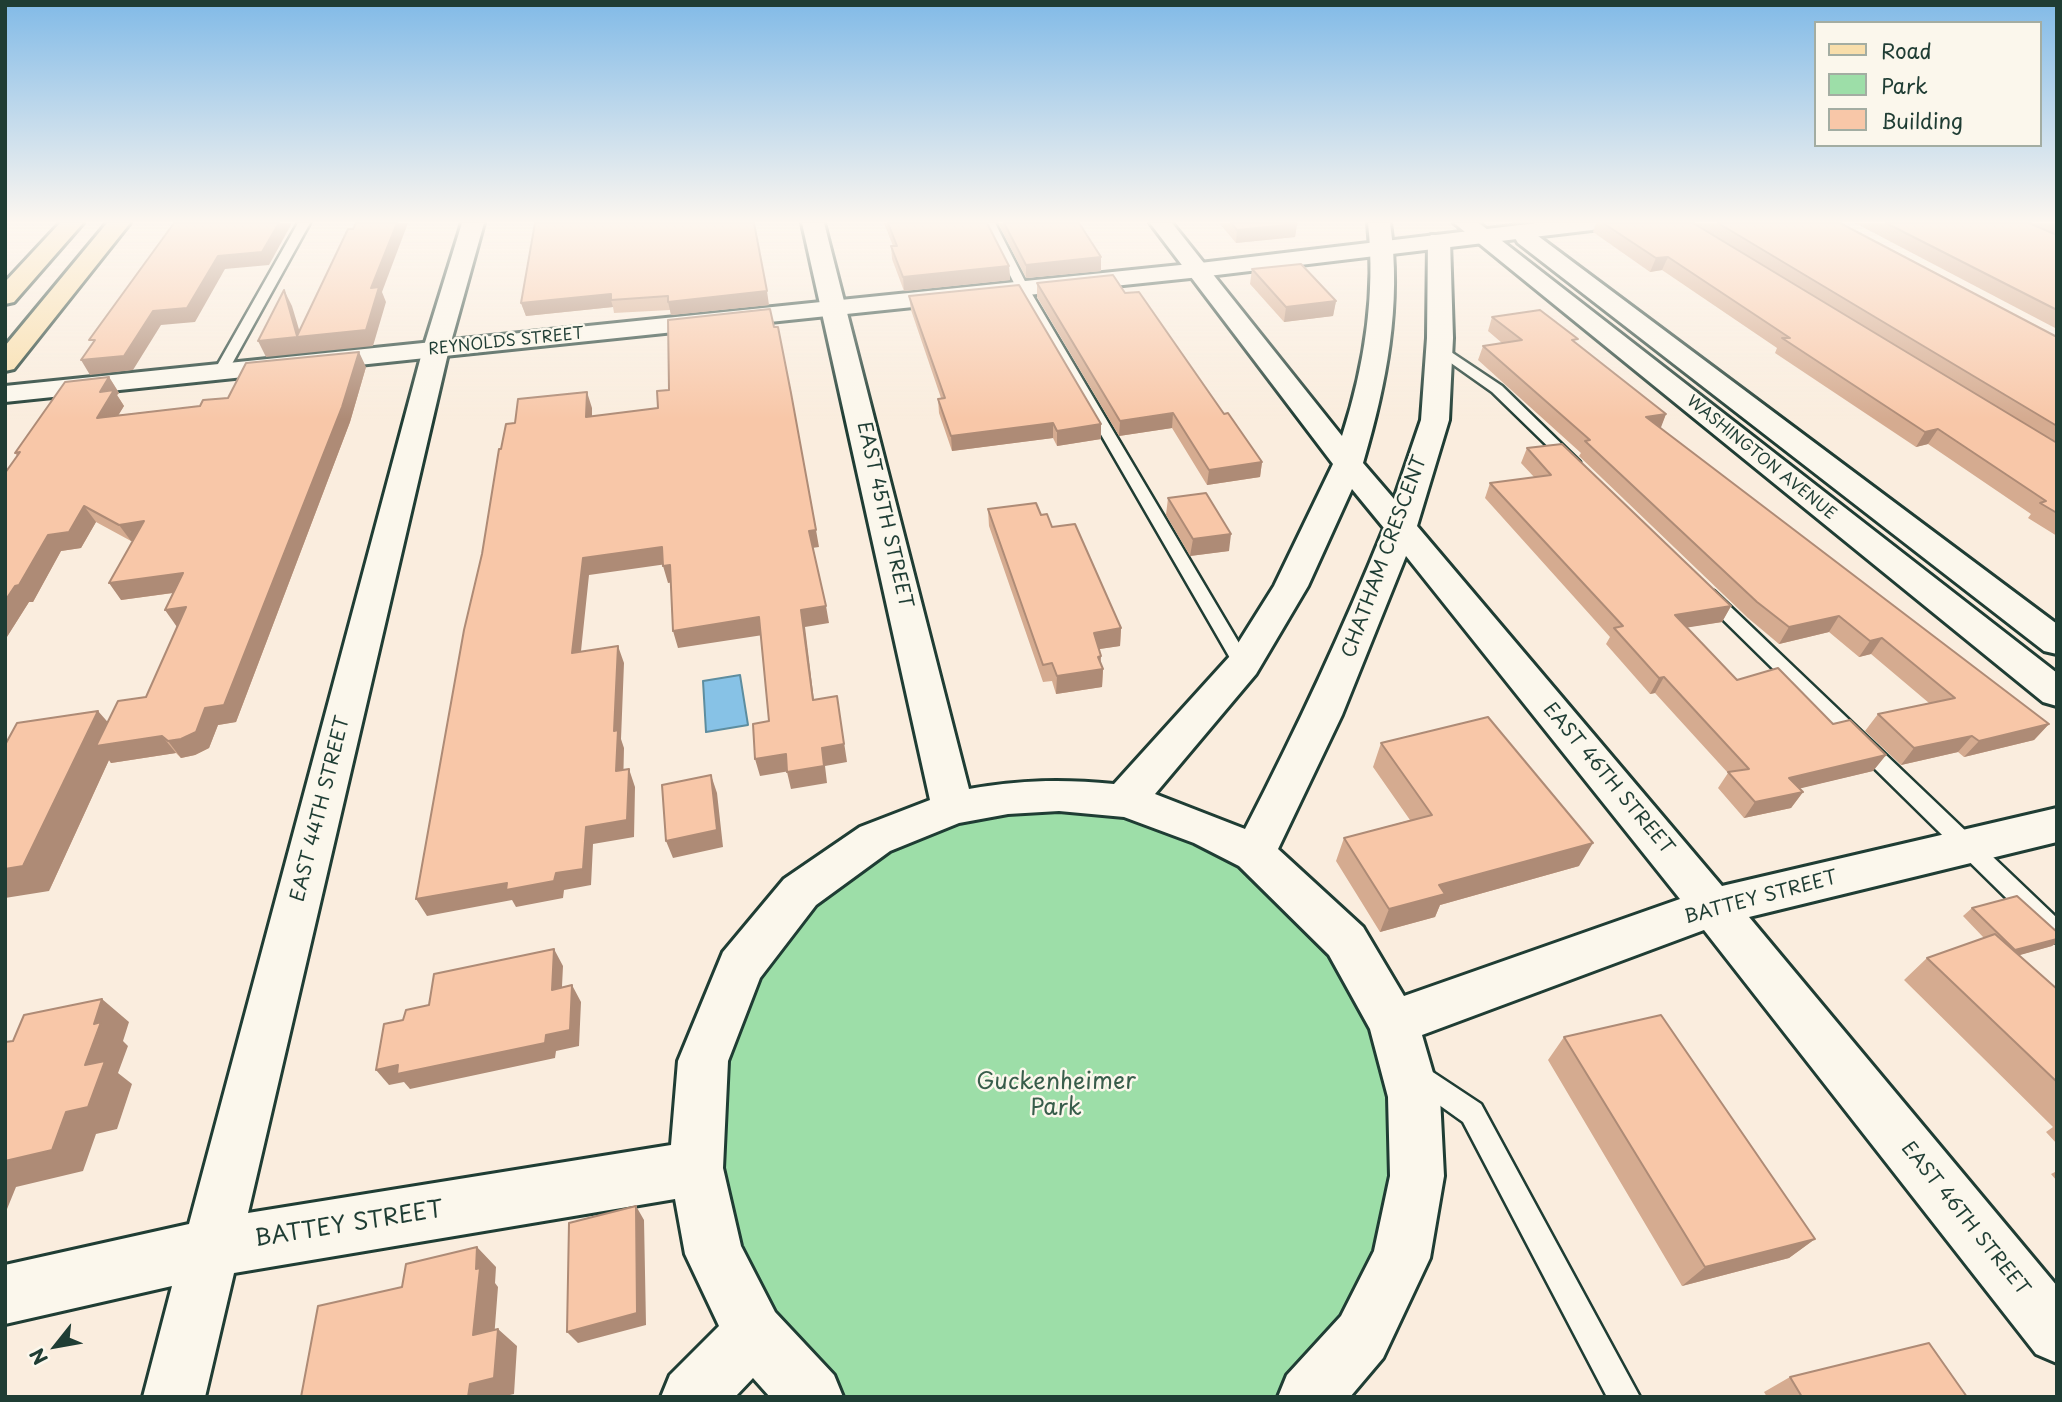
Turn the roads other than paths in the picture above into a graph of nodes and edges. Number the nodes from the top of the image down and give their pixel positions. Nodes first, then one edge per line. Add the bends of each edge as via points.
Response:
1 (66, 288) edge
2 (267, 288) edge
3 (454, 288) edge
4 (829, 288) edge
5 (1028, 288) edge
6 (1214, 288) edge
7 (1381, 288) edge
8 (1461, 288) edge
9 (1555, 288) edge
10 (1564, 288) edge
11 (1023, 289) junction
12 (834, 308) junction
13 (1439, 348) junction
14 (436, 349) junction
15 (5, 363) edge
16 (221, 371) junction
17 (5, 394) edge
18 (1348, 464) junction
19 (1587, 477) edge
20 (1400, 528) junction
21 (1696, 584) edge
22 (2057, 642) edge
23 (1243, 666) junction
24 (2057, 693) edge
25 (1124, 801) junction
26 (953, 808) junction
27 (2057, 825) edge
28 (1966, 847) junction
29 (1254, 854) junction
30 (1713, 907) junction
31 (2057, 933) edge
32 (1400, 1044) junction
33 (696, 1168) junction
34 (212, 1248) junction
35 (5, 1295) edge
36 (754, 1333) junction
37 (2057, 1333) edge
38 (174, 1397) edge
39 (692, 1397) edge
40 (812, 1397) edge
41 (1310, 1397) edge
42 (1624, 1397) edge

1 - 15 main road
2 - 16 lane
3 - 14 street, EAST 44TH STREET
4 - 12 street, EAST 45TH STREET
5 - 11 street, REYNOLDS STREET
6 - 18 street, EAST 46TH STREET
7 - 18 street via 1381,326 1366,406
8 - 13 street, CHATHAM CRESCENT
9 - 24 street, WASHINGTON AVENUE
10 - 22 street, WASHINGTON AVENUE
11 - 12 street, REYNOLDS STREET
11 - 23 lane
12 - 14 street, REYNOLDS STREET
12 - 26 street, EAST 45TH STREET
13 - 19 lane via 1497,389
13 - 20 street, CHATHAM CRESCENT via 1435,420
14 - 16 street, REYNOLDS STREET
14 - 34 street, EAST 44TH STREET
16 - 17 street, REYNOLDS STREET
18 - 20 street, EAST 46TH STREET
18 - 23 street via 1291,586
20 - 29 street, CHATHAM CRESCENT via 1323,715
20 - 30 street, EAST 46TH STREET
21 - 28 lane
23 - 25 street
25 - 26 street via 1059,795
25 - 29 street via 1209,831
26 - 33 street via 875,839 800,892 740,967 703,1060
27 - 28 street, BATTEY STREET
28 - 30 street, BATTEY STREET
28 - 31 lane
29 - 32 street via 1346,941
30 - 32 street, BATTEY STREET
30 - 37 street, EAST 46TH STREET
32 - 41 street via 1414,1097 1417,1176 1401,1258 1362,1338
32 - 42 lane via 1472,1113
33 - 34 street, BATTEY STREET
33 - 36 street via 714,1254
34 - 35 street, BATTEY STREET
34 - 38 street, EAST 44TH STREET
36 - 39 street
36 - 40 street

